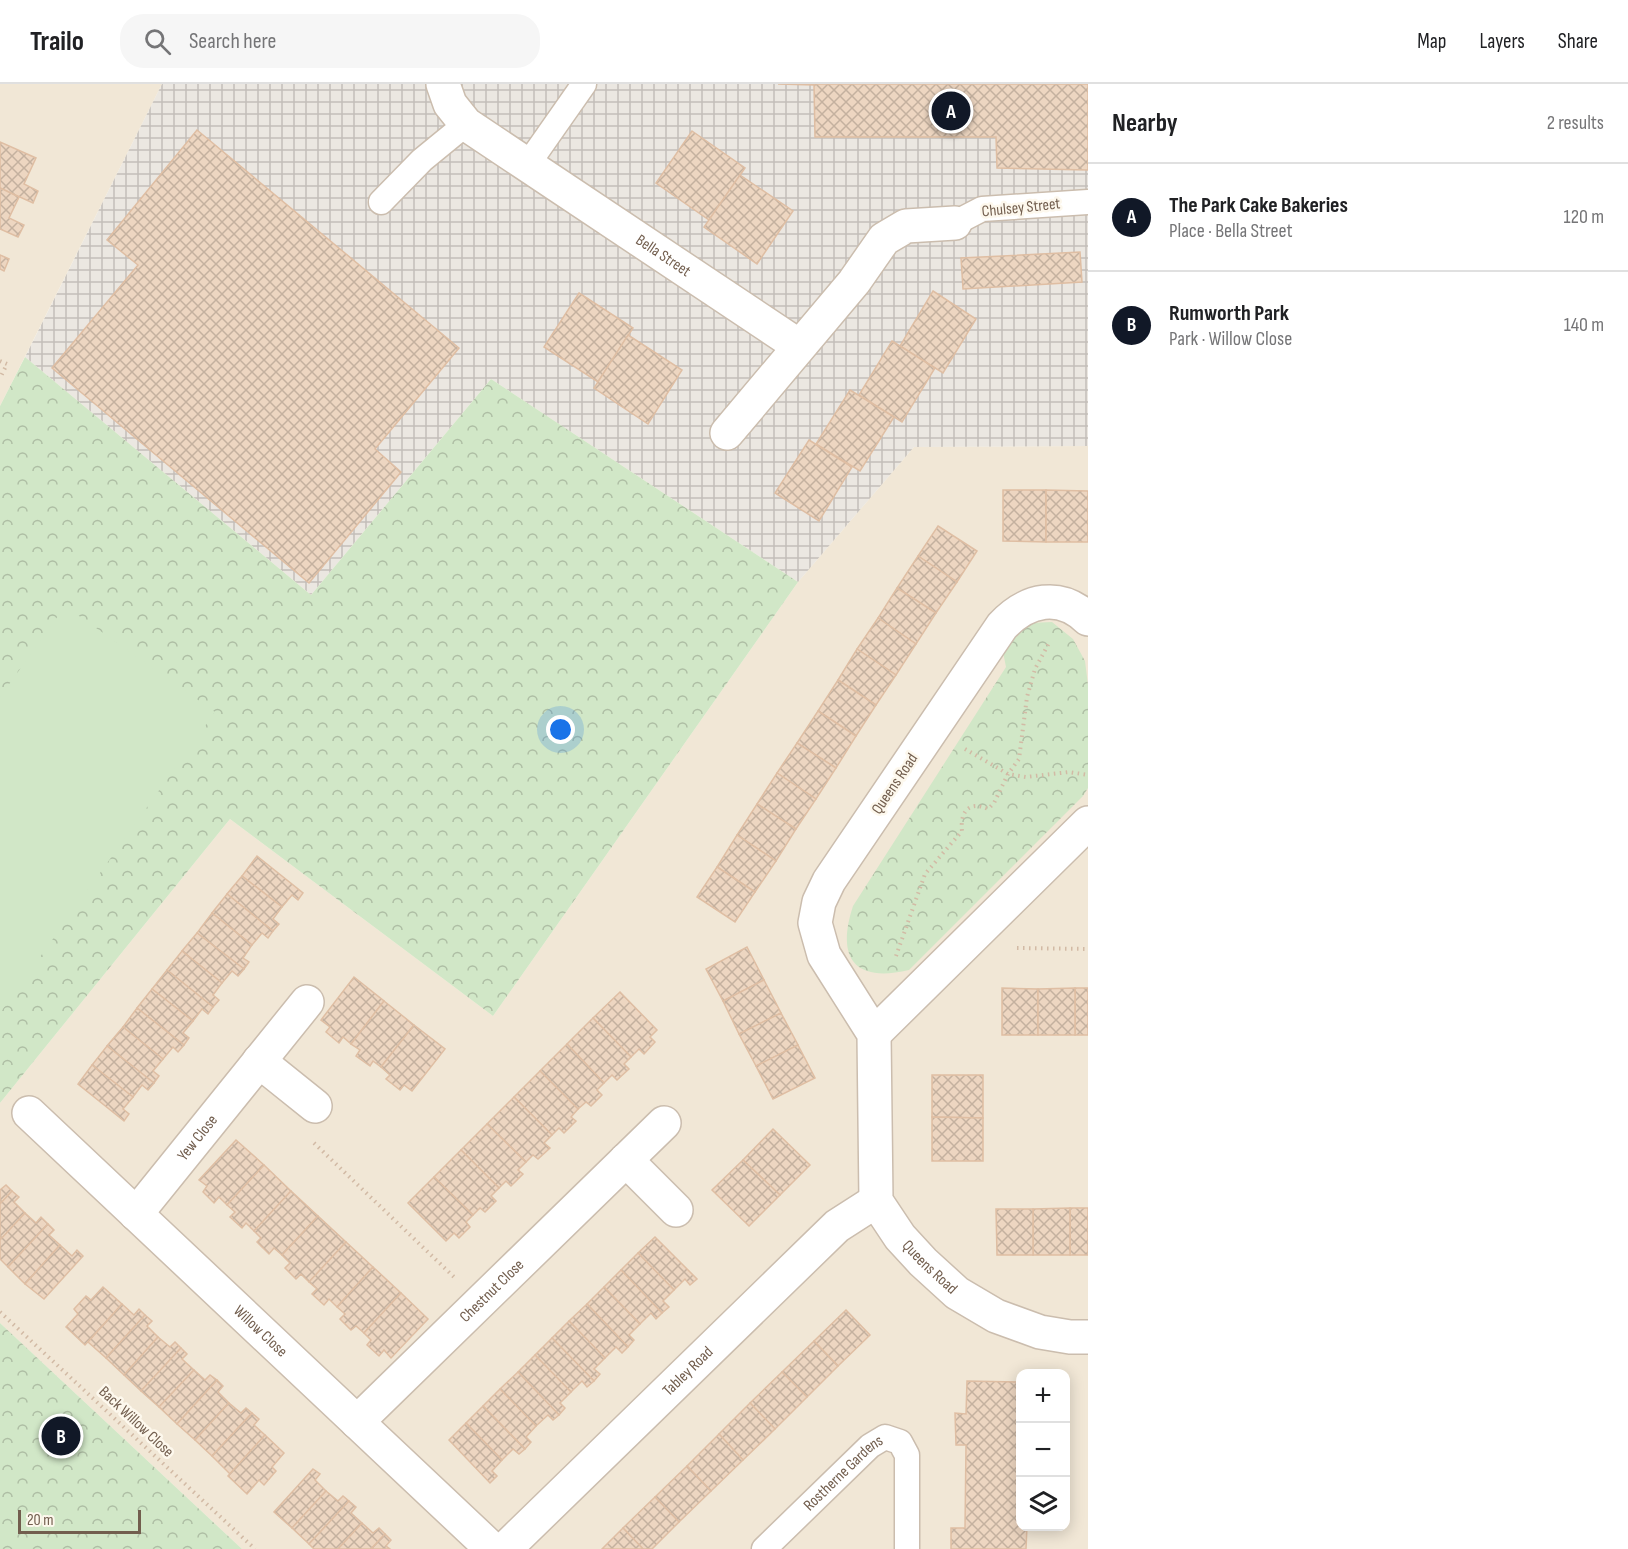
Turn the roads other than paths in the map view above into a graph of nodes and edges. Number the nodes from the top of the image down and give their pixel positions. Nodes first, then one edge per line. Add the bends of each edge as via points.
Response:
1 (443, 84) edge
2 (584, 84) edge
3 (466, 124) junction
4 (528, 164) junction
5 (381, 202) dead end
6 (1088, 202) edge
7 (955, 222) joint
8 (799, 346) junction
9 (727, 433) dead end
10 (1084, 615) edge
11 (1088, 823) edge
12 (306, 1002) dead end
13 (874, 1034) junction
14 (259, 1061) junction
15 (315, 1106) road end
16 (29, 1113) dead end
17 (664, 1123) dead end
18 (626, 1160) junction
19 (876, 1201) junction
20 (676, 1210) dead end
21 (135, 1214) junction
22 (1088, 1337) edge
23 (357, 1422) junction
24 (492, 1549) edge
25 (505, 1549) edge
26 (764, 1549) edge
27 (907, 1549) edge

1 - 3 street, Bella Street via 450,104
2 - 4 lane
3 - 4 street, Bella Street
3 - 5 lane via 422,160
4 - 8 street, Bella Street
6 - 7 lane, Chulsey Street via 982,209
7 - 8 street via 906,226 895,231
8 - 9 street
10 - 13 street, Queens Road via 1071,605 1053,601 1035,603 1011,616 819,902 815,923 824,955
11 - 13 street
12 - 14 street, Yew Close
13 - 19 street
14 - 15 street
14 - 21 street, Yew Close
16 - 21 street, Willow Close
17 - 18 street, Chestnut Close
18 - 20 street
18 - 23 street, Chestnut Close
19 - 22 street, Queens Road via 900,1237 957,1293 996,1317 1040,1332
19 - 25 street, Tabley Road via 837,1226
21 - 23 street, Willow Close
23 - 24 street, Willow Close
26 - 27 lane, Rostherne Gardens via 870,1446 885,1437 900,1442 907,1455

